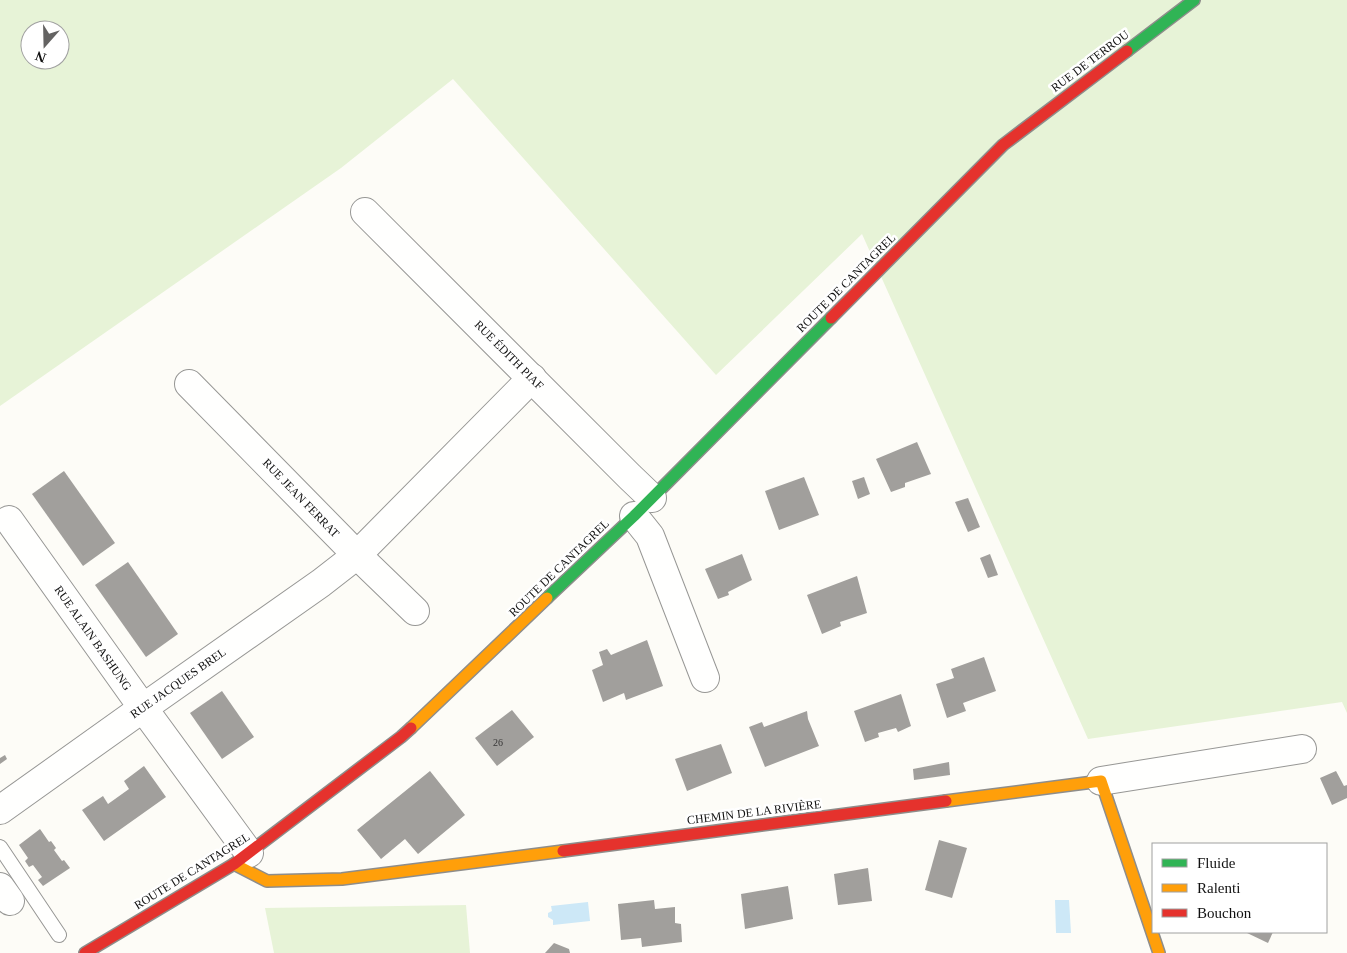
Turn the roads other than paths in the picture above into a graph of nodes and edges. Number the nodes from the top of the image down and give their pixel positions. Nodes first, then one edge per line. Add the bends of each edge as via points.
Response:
1 (1194, 0) edge
2 (1003, 145) joint
3 (365, 212) dead end
4 (532, 378) junction
5 (189, 384) dead end
6 (643, 507) junction
7 (9, 520) dead end
8 (357, 555) junction
9 (415, 611) dead end
10 (705, 678) dead end
11 (142, 708) junction
12 (1302, 749) dead end
13 (1100, 781) junction
14 (0, 810) edge
15 (0, 847) edge
16 (242, 859) junction
17 (59, 936) dead end
18 (86, 953) edge
19 (1158, 953) edge

1 - 2 street, RUE DE TERROU
2 - 6 street, ROUTE DE CANTAGREL
3 - 4 street, RUE ÉDITH PIAF
4 - 6 street, RUE ÉDITH PIAF via 630,478
4 - 8 street, RUE JACQUES BREL
5 - 8 street, RUE JEAN FERRAT
6 - 10 street, RUE ÉDITH PIAF via 650,536
6 - 16 street, ROUTE DE CANTAGREL via 401,737
7 - 11 street, RUE ALAIN BASHUNG
8 - 9 street, RUE JEAN FERRAT
8 - 11 street, RUE JACQUES BREL
11 - 14 street, RUE JACQUES BREL
11 - 16 street, RUE ALAIN BASHUNG
12 - 13 street
13 - 16 street, CHEMIN DE LA RIVIÈRE via 342,879 267,882
13 - 19 street
15 - 17 lane
16 - 18 street, ROUTE DE CANTAGREL

